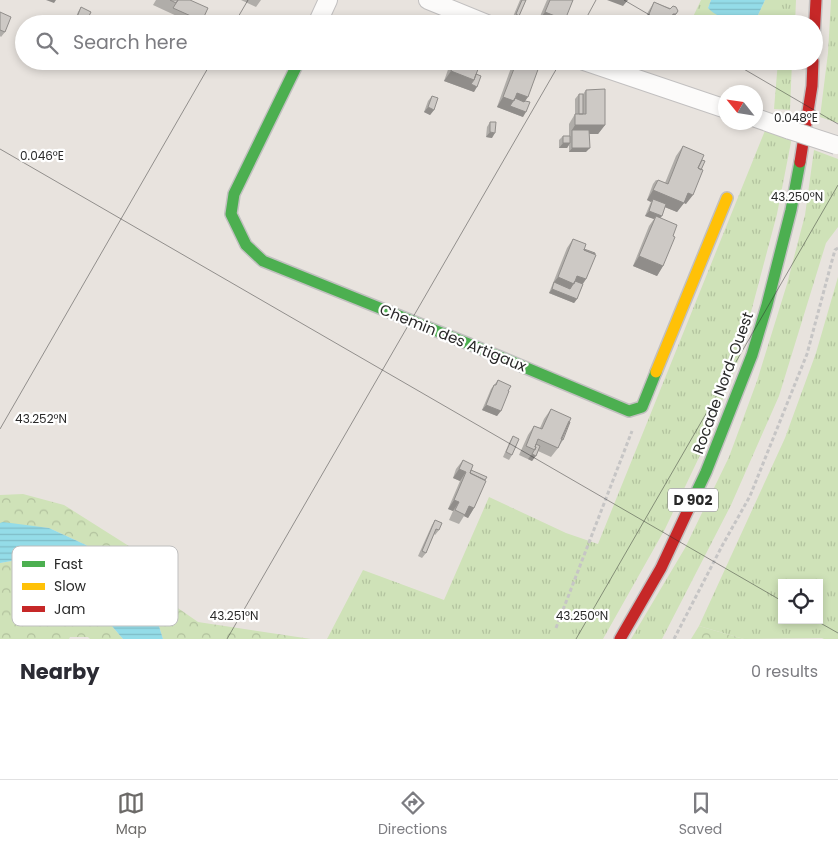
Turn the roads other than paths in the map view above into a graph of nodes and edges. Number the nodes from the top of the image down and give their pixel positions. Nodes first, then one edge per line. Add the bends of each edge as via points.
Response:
1 (328, 0) edge
2 (428, 0) edge
3 (816, 0) edge
4 (321, 15) edge
5 (464, 15) edge
6 (815, 15) edge
7 (294, 70) edge
8 (611, 70) edge
9 (813, 70) edge
10 (718, 105) edge
11 (763, 120) edge
12 (837, 145) edge
13 (727, 198) dead end
14 (620, 639) edge

1 - 4 street
2 - 5 street
3 - 6 street
7 - 13 street, Chemin des Artigaux via 234,194 231,214 246,245 263,261 629,411 642,407
8 - 10 street
9 - 14 street, Rocade Nord-Ouest / D 902 via 803,149 791,210 752,355 706,472 661,568
11 - 12 street, bridge

